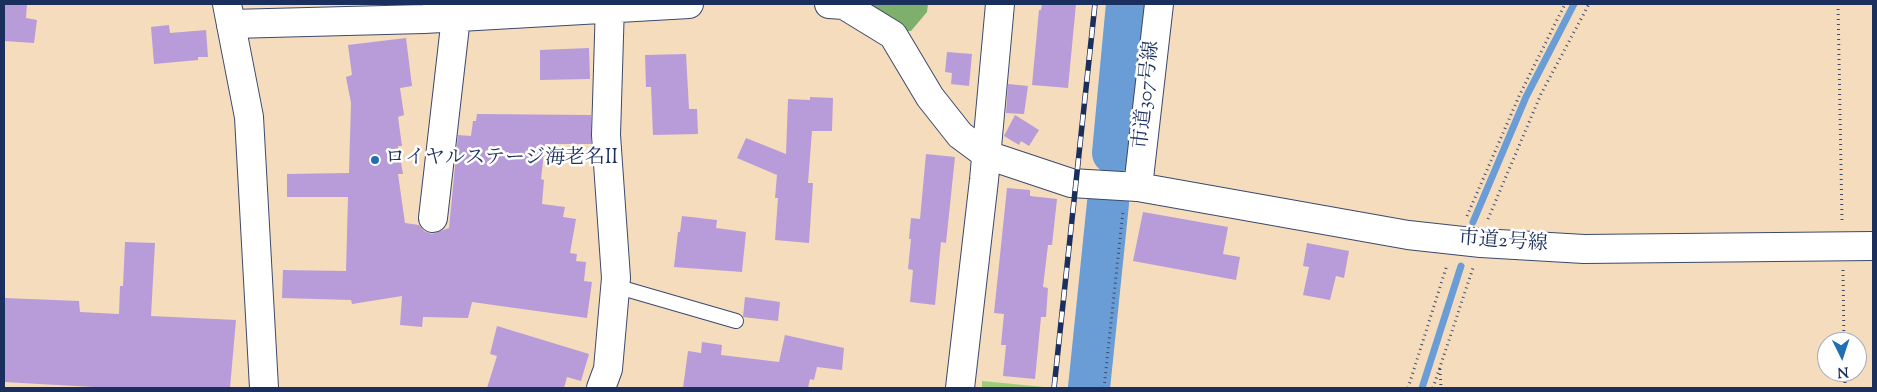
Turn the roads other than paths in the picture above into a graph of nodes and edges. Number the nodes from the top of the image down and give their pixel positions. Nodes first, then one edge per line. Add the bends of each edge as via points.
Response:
1 (689, 4) edge
2 (829, 4) edge
3 (1000, 4) edge
4 (1159, 4) edge
5 (610, 7) edge
6 (229, 14) edge
7 (456, 17) junction
8 (987, 155) junction
9 (1132, 186) junction
10 (434, 218) dead end
11 (1873, 246) edge
12 (615, 286) junction
13 (736, 321) dead end
14 (264, 388) edge
15 (601, 388) edge
16 (960, 388) edge

1 - 5 street
2 - 8 street, 市道2号線 via 844,5 893,34 930,97 960,135
3 - 8 street
4 - 9 street, 市道307号線
5 - 7 street
5 - 12 street via 606,135
6 - 7 street
6 - 14 street via 249,117
7 - 10 street
8 - 9 street, 市道2号線 via 1071,183
8 - 16 street
9 - 11 street, 市道2号線 via 1408,235 1468,233 1584,249
12 - 13 lane
12 - 15 street via 608,369

